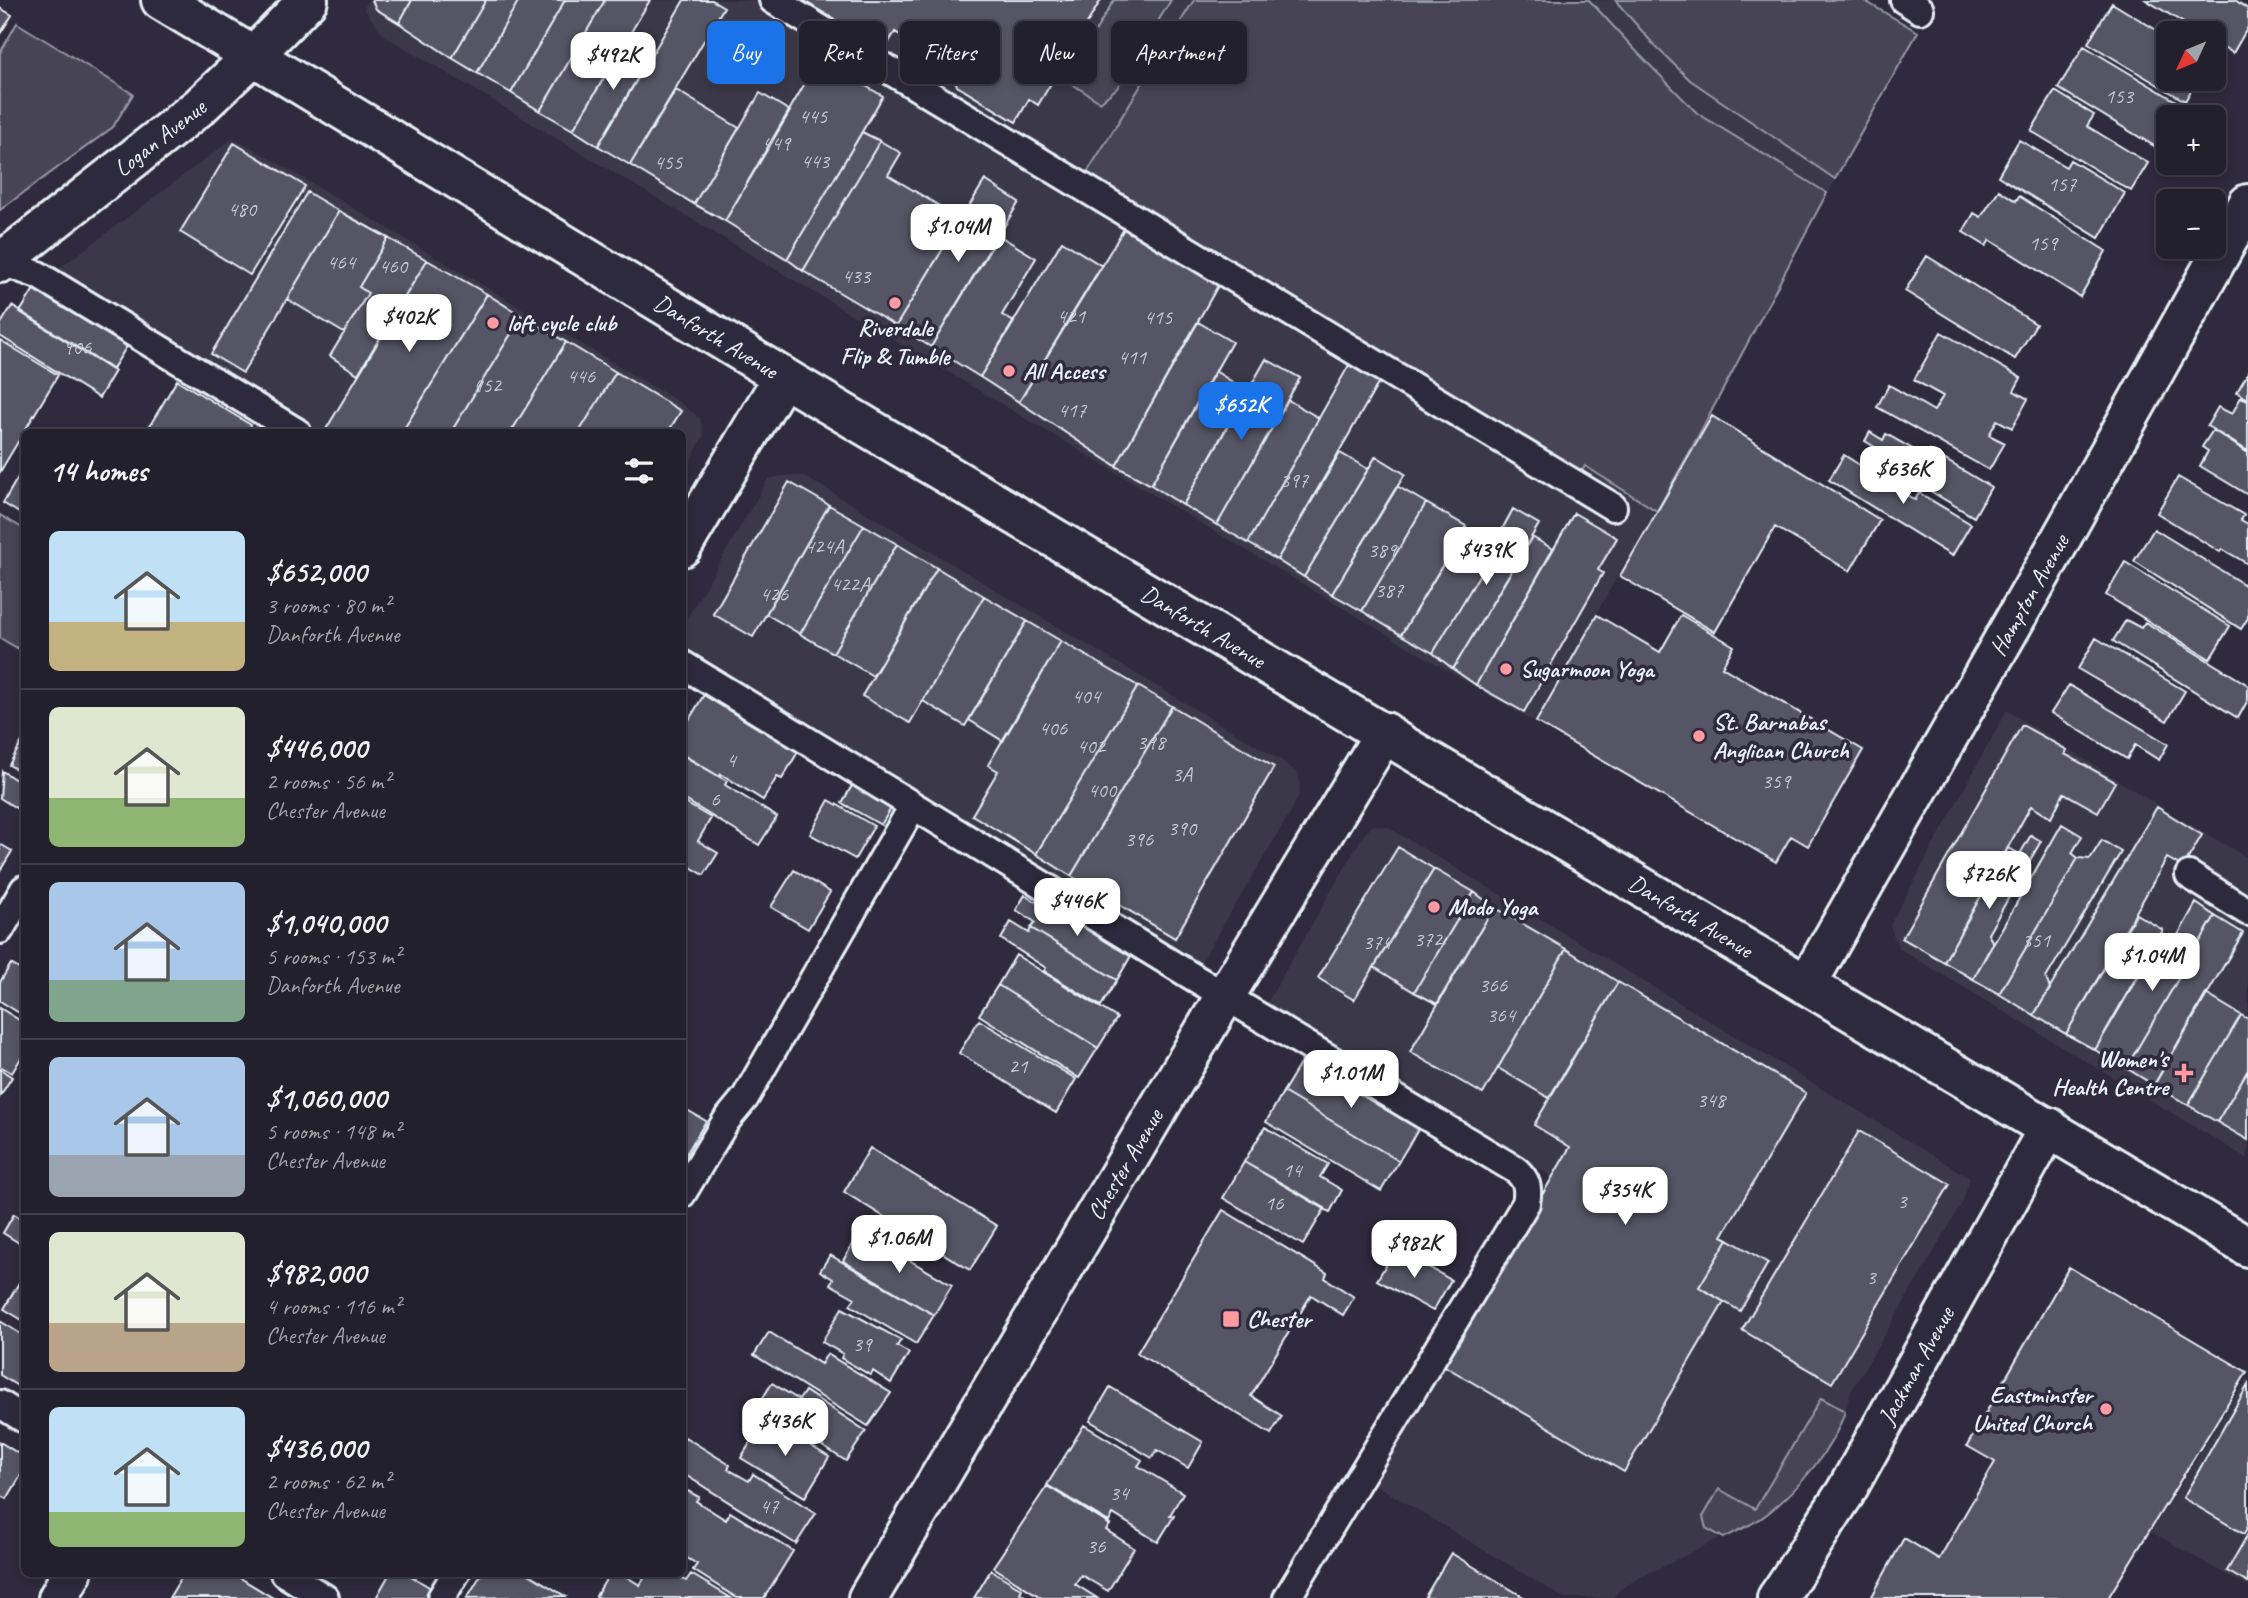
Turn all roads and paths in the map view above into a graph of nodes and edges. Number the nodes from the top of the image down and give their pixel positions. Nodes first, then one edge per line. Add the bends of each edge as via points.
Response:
1 (161, 0) edge
2 (308, 0) edge
3 (773, 0) edge
4 (254, 56) junction
5 (2248, 204) edge
6 (1, 262) edge
7 (783, 377) junction
8 (289, 429) edge
9 (1613, 507) dead end
10 (686, 540) edge
11 (686, 666) edge
12 (1385, 732) junction
13 (913, 806) junction
14 (2189, 875) dead end
15 (21, 894) edge
16 (2248, 912) edge
17 (0, 930) edge
18 (1807, 984) junction
19 (1225, 996) junction
20 (2049, 1127) junction
21 (686, 1187) edge
22 (2248, 1247) edge
23 (0, 1404) edge
24 (21, 1417) edge
25 (70, 1577) edge
26 (291, 1577) edge
27 (454, 1577) edge
28 (58, 1598) edge
29 (325, 1598) edge
30 (441, 1598) edge
31 (868, 1598) edge
32 (1287, 1598) edge
33 (1777, 1598) edge

1 - 4 street, Danforth Avenue
2 - 4 street, Logan Avenue
3 - 9 lane
4 - 6 street, Logan Avenue via 199,107
4 - 7 street, Danforth Avenue
5 - 18 street, Hampton Avenue
6 - 8 lane via 38,275
7 - 10 street
7 - 12 street, Danforth Avenue
11 - 13 lane
12 - 18 street, Danforth Avenue
12 - 19 street, Chester Avenue
13 - 19 lane
13 - 21 lane via 745,1098
14 - 16 lane
15 - 17 lane
18 - 20 street, Danforth Avenue
19 - 31 street, Chester Avenue
19 - 32 lane via 1516,1170 1526,1179 1528,1192 1526,1203
20 - 22 street, Danforth Avenue
20 - 33 street, Jackman Avenue via 1845,1493
23 - 24 lane
25 - 28 street
26 - 29 lane
27 - 30 lane

